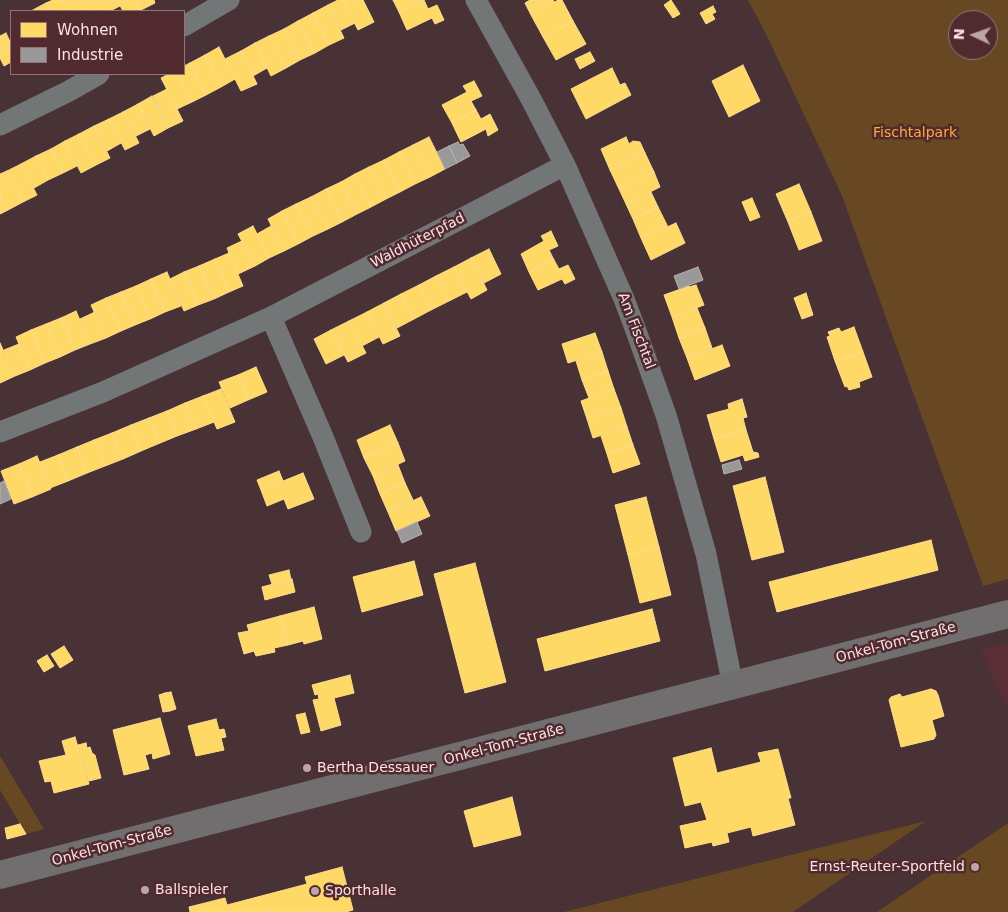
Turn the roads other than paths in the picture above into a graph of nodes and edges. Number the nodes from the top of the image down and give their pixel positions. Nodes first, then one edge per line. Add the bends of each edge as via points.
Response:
1 (229, 0) edge
2 (476, 0) edge
3 (185, 25) edge
4 (98, 75) edge
5 (0, 125) edge
6 (565, 166) junction
7 (271, 317) junction
8 (0, 432) edge
9 (360, 532) dead end
10 (1008, 614) edge
11 (733, 686) junction
12 (0, 876) edge

1 - 3 street
2 - 6 street, Am Fischtal
4 - 5 street
6 - 7 street, Waldhüterpfad
6 - 11 street, Am Fischtal via 624,299 666,414 706,554
7 - 8 street, Waldhüterpfad via 103,392
7 - 9 street
10 - 11 main road, Onkel-Tom-Straße
11 - 12 main road, Onkel-Tom-Straße

